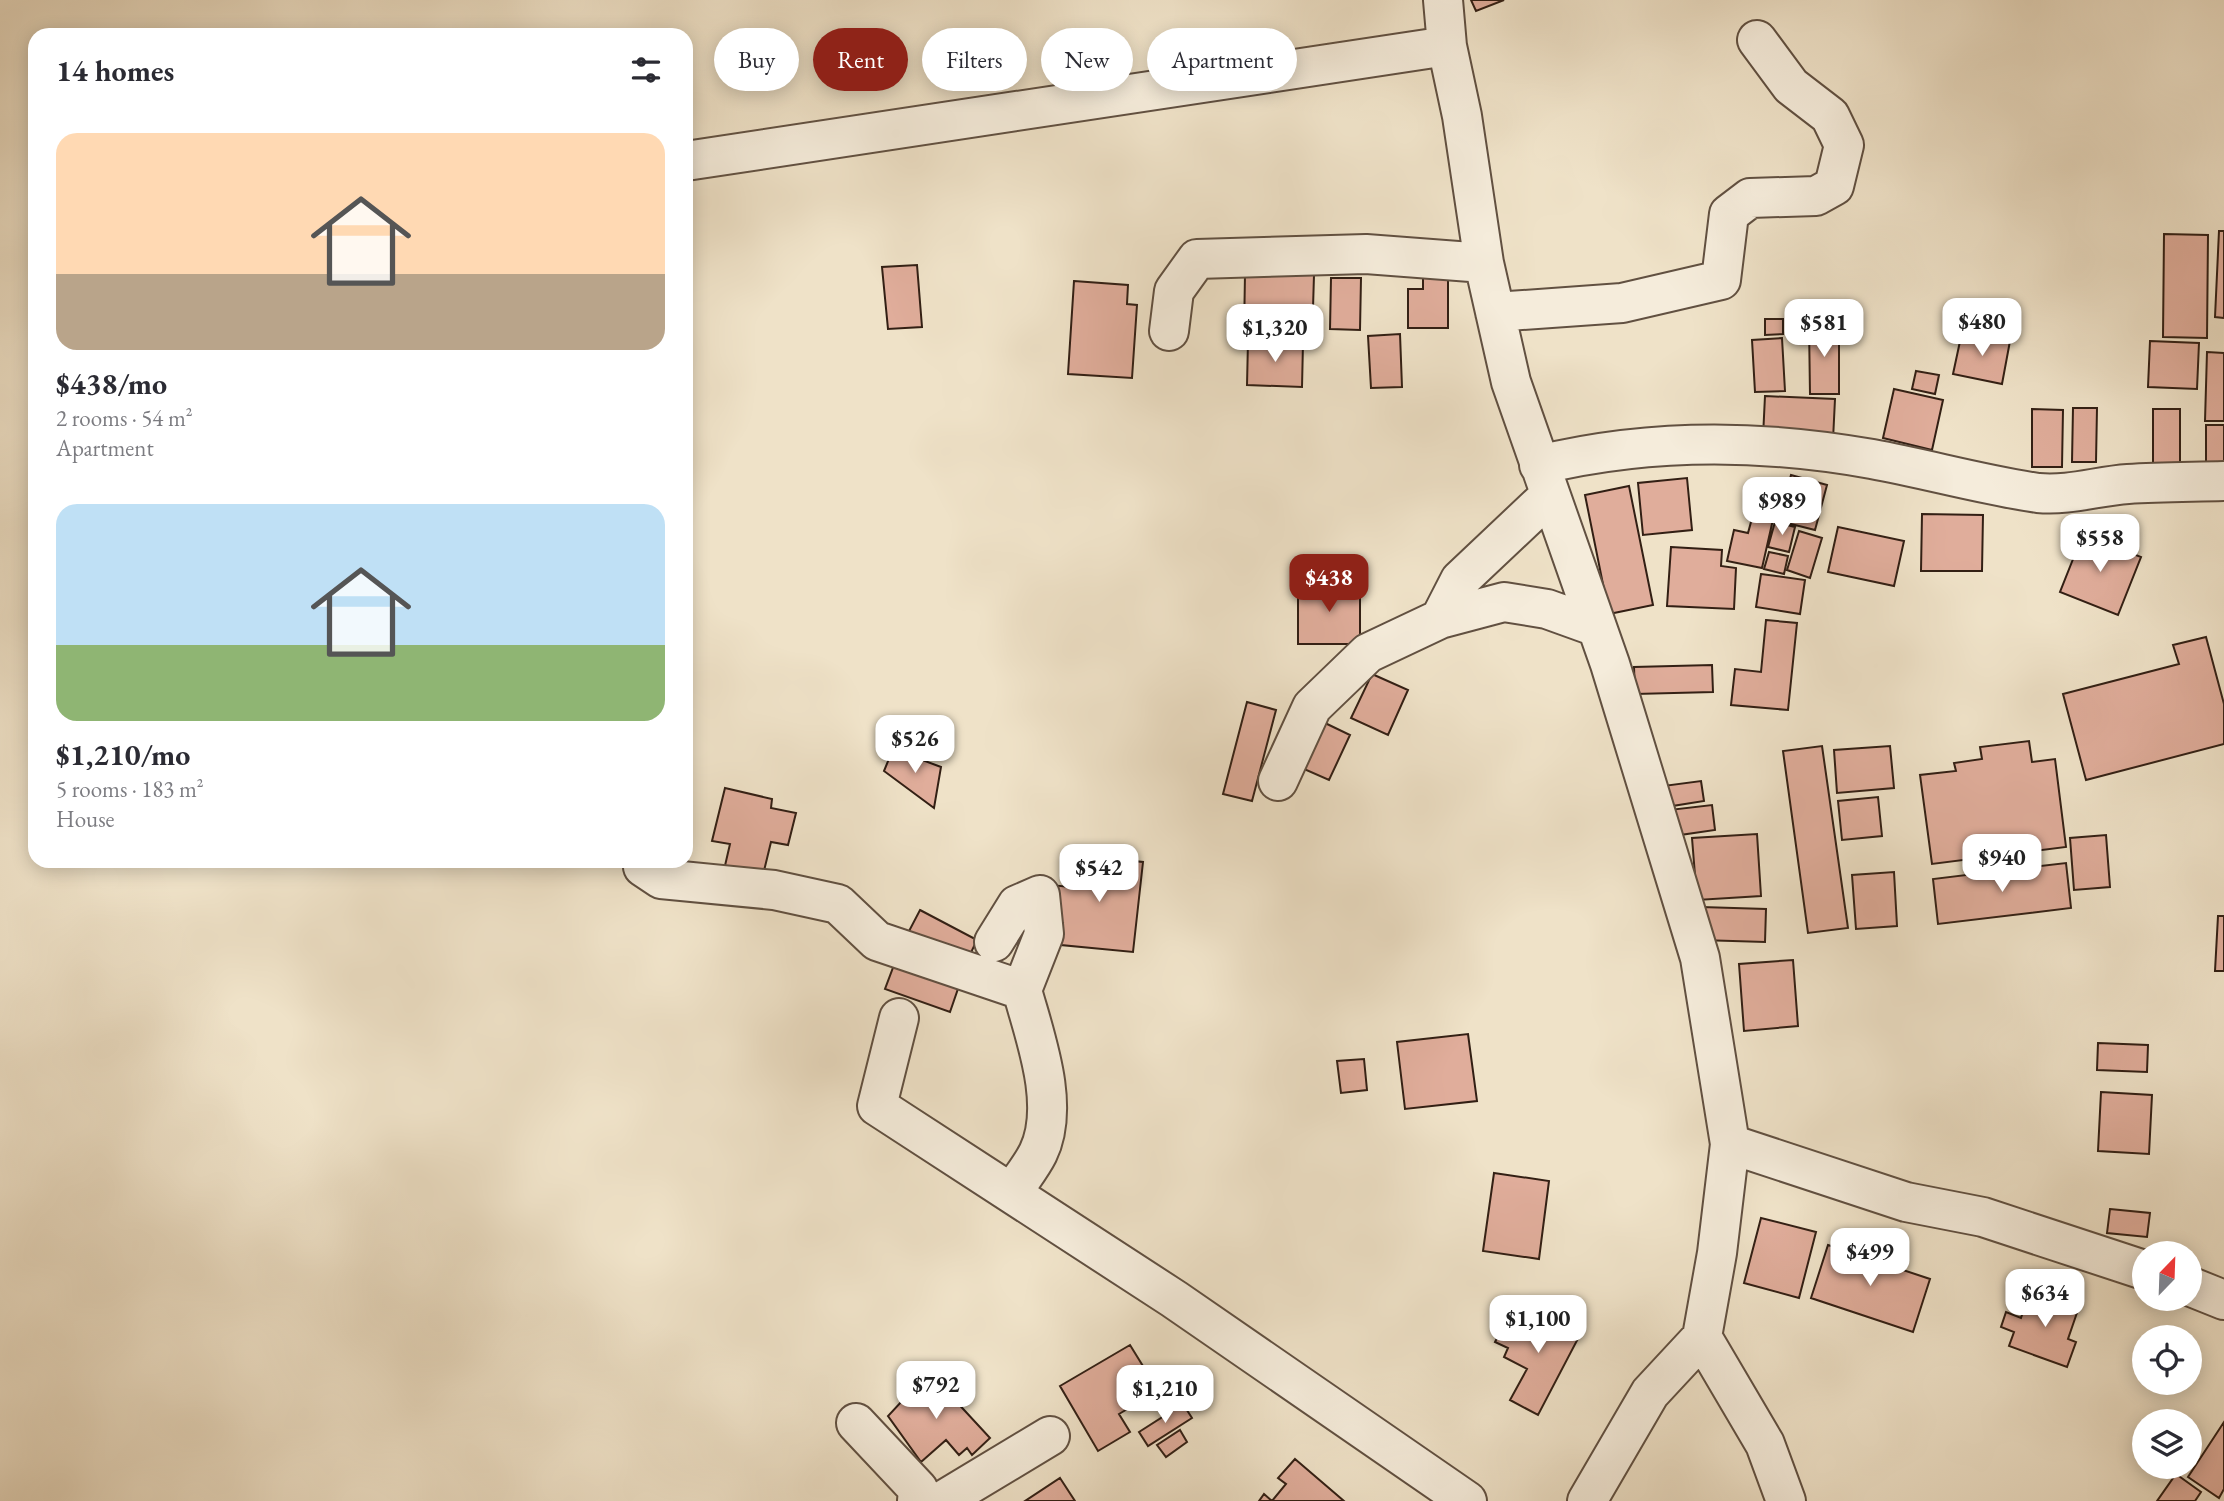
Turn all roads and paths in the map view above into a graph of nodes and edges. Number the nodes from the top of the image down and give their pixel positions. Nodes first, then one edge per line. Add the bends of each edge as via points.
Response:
1 (1443, 0) edge
2 (1757, 40) dead end
3 (1447, 46) junction
4 (693, 160) edge
5 (1484, 263) junction
6 (1495, 312) junction
7 (1169, 331) dead end
8 (1545, 480) junction
9 (2224, 481) edge
10 (1440, 619) junction
11 (1597, 627) junction
12 (1278, 781) dead end
13 (644, 868) edge
14 (995, 942) dead end
15 (1021, 990) junction
16 (899, 1018) dead end
17 (1730, 1144) junction
18 (1012, 1194) junction
19 (2132, 1266) edge
20 (2202, 1291) edge
21 (2224, 1300) edge
22 (1702, 1337) junction
23 (856, 1423) dead end
24 (1050, 1436) dead end
25 (917, 1501) edge
26 (942, 1501) edge
27 (1467, 1501) edge
28 (1587, 1501) edge
29 (1786, 1501) edge

1 - 3 street
2 - 6 street via 1791,86 1830,116 1844,145 1834,186 1816,196 1750,198 1729,214 1721,280 1622,303
3 - 4 street
3 - 5 street
5 - 6 street
5 - 7 street via 1366,254 1197,259 1174,291
6 - 8 street via 1511,382
8 - 9 street via 1595,451 1651,444 1797,447 2040,493
8 - 10 street via 1460,580
8 - 11 street
10 - 11 street via 1504,602 1548,609
10 - 12 street via 1368,653 1312,708
11 - 17 street via 1700,958
13 - 15 street via 661,879 774,890 838,904 877,941
14 - 15 street via 1017,905 1040,895 1044,933
15 - 18 street via 1041,1055 1047,1107 1039,1151
16 - 18 street via 877,1106
17 - 19 street via 1906,1202 1983,1217
17 - 22 street
18 - 27 street via 1288,1376
20 - 21 street
22 - 28 street via 1650,1393
22 - 29 street via 1765,1444
23 - 25 street via 918,1489
24 - 26 street

